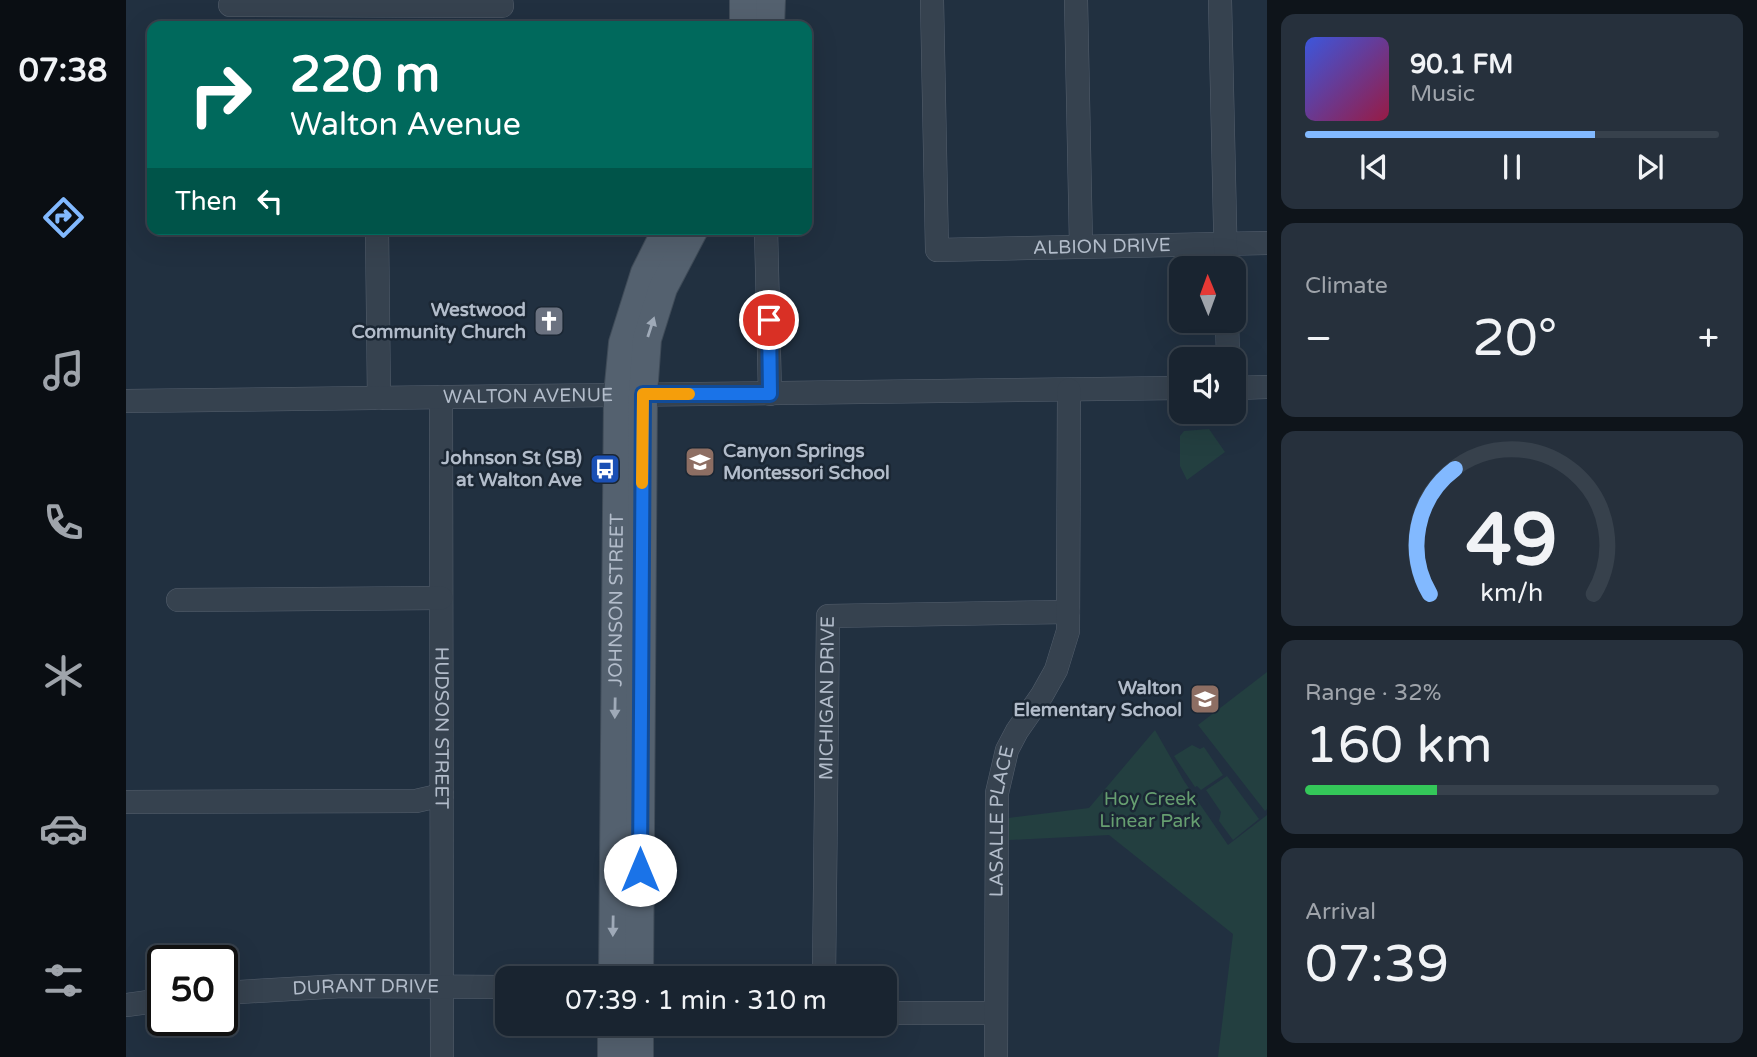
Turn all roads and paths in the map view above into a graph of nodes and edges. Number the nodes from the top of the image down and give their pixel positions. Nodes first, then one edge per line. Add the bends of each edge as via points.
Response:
1 (744, 0) edge
2 (771, 0) edge
3 (932, 0) edge
4 (1076, 0) edge
5 (1220, 0) edge
6 (501, 3) edge
7 (230, 5) dead end
8 (744, 21) edge
9 (770, 21) edge
10 (377, 235) edge
11 (664, 235) edge
12 (691, 235) edge
13 (766, 235) edge
14 (1226, 243) junction
15 (1267, 243) edge
16 (1081, 245) junction
17 (1226, 256) edge
18 (1267, 387) edge
19 (1169, 388) edge
20 (1246, 388) edge
21 (1069, 390) junction
22 (770, 394) junction
23 (630, 395) junction
24 (441, 397) junction
25 (379, 398) junction
26 (126, 401) edge
27 (441, 598) junction
28 (178, 600) dead end
29 (1069, 612) junction
30 (442, 795) junction
31 (126, 802) edge
32 (612, 966) edge
33 (639, 966) edge
34 (824, 966) edge
35 (442, 987) junction
36 (495, 987) edge
37 (238, 992) edge
38 (147, 1002) edge
39 (126, 1005) edge
40 (897, 1013) edge
41 (994, 1013) junction
42 (612, 1036) edge
43 (639, 1036) edge
44 (442, 1057) edge
45 (612, 1057) edge
46 (639, 1057) edge
47 (996, 1057) edge

1 - 8 main road
2 - 9 main road
3 - 16 street, ALBION DRIVE via 937,250
4 - 16 street
5 - 14 street
6 - 7 street
10 - 25 street
11 - 23 main road, JOHNSON STREET via 645,273 623,343
23 -> 12 main road, JOHNSON STREET via 663,288
13 - 22 street
14 - 15 street, ALBION DRIVE
14 - 16 street, ALBION DRIVE
14 - 17 street
18 - 20 street
19 - 21 street, WALTON AVENUE
21 - 22 street, WALTON AVENUE
21 - 29 street, LASALLE PLACE
22 - 23 street, WALTON AVENUE
23 - 24 street, WALTON AVENUE
23 -> 32 main road, JOHNSON STREET
23 - 33 main road, JOHNSON STREET
24 - 25 street, WALTON AVENUE
24 - 27 street, HUDSON STREET
25 - 26 street, WALTON AVENUE
27 - 28 street
27 - 30 street, HUDSON STREET
29 - 34 street, MICHIGAN DRIVE via 828,616
29 - 41 street, LASALLE PLACE via 1056,670 1017,731 996,793
30 - 31 street via 416,801
30 - 35 street, HUDSON STREET
35 - 36 street, DURANT DRIVE
35 - 37 street, DURANT DRIVE
35 - 44 street, HUDSON STREET
38 - 39 street
40 - 41 street
41 - 47 street, LASALLE PLACE
42 - 45 main road
43 - 46 main road

